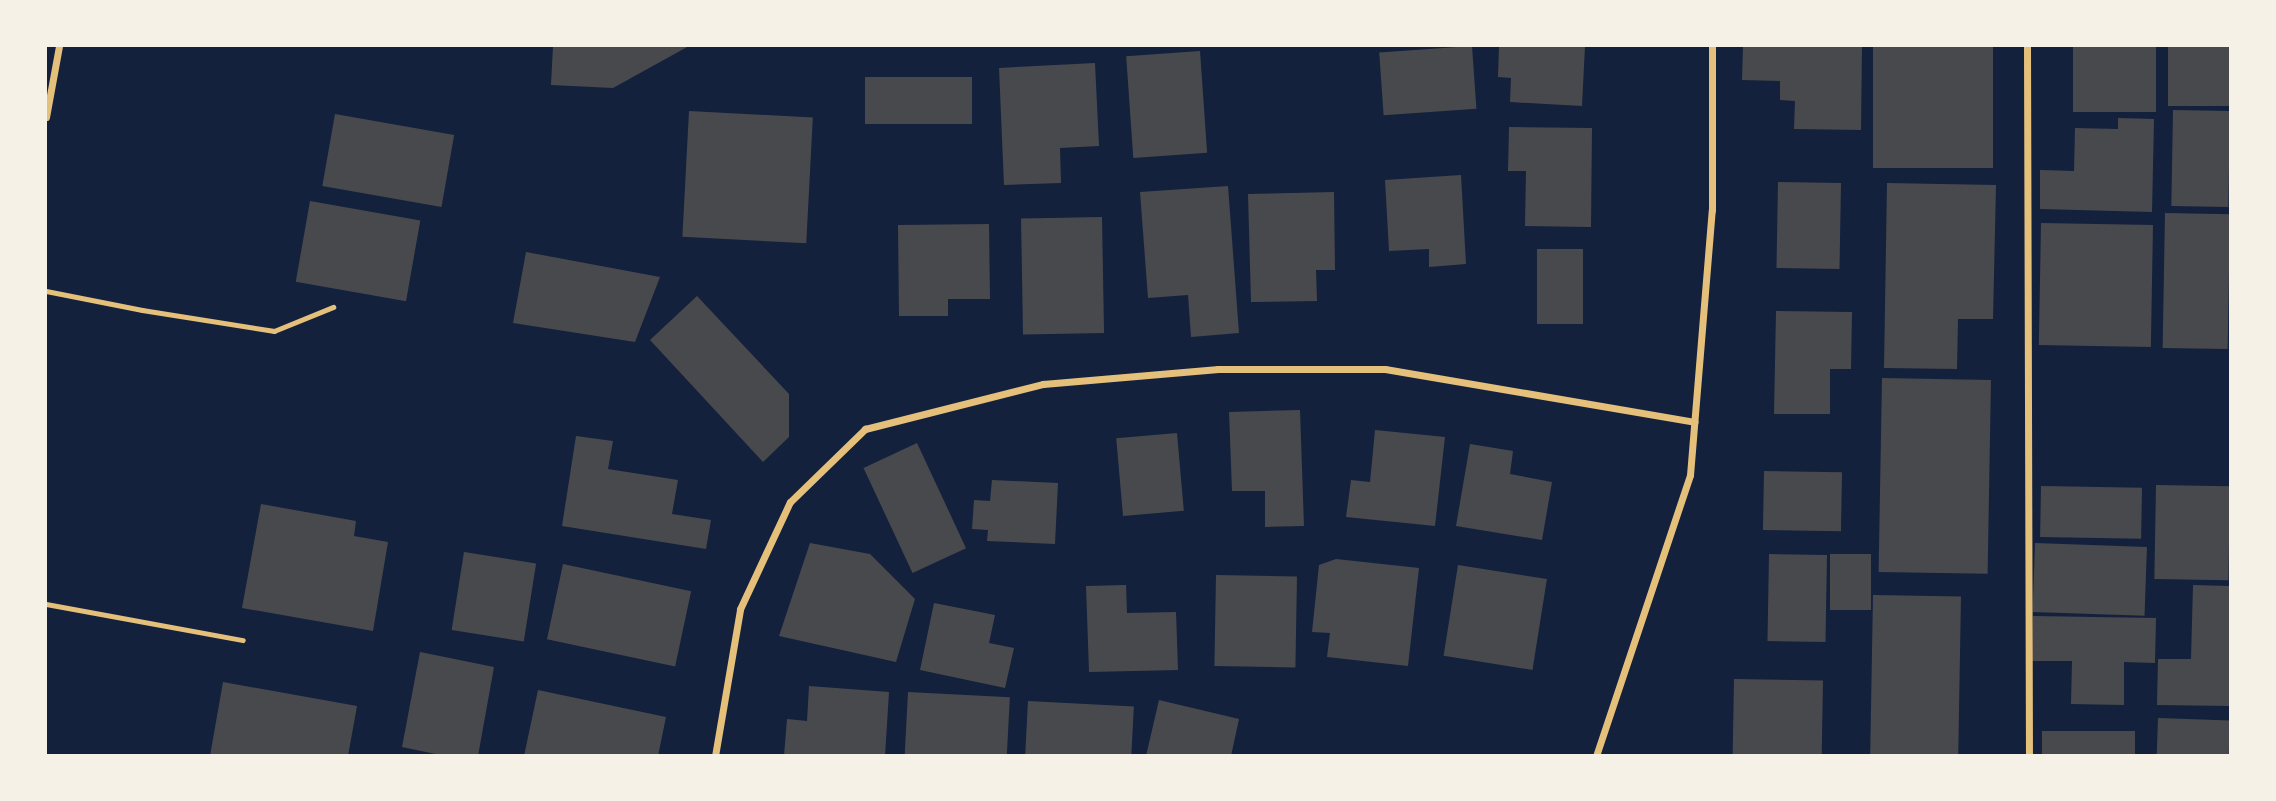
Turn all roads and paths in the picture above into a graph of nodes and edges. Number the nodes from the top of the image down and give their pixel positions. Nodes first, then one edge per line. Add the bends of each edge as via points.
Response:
1 (59, 46) edge
2 (1713, 46) edge
3 (2026, 46) edge
4 (46, 117) edge
5 (46, 291) edge
6 (333, 307) dead end
7 (1695, 422) junction
8 (46, 604) edge
9 (243, 640) dead end
10 (715, 755) edge
11 (1596, 755) edge
12 (2029, 755) edge

1 - 4 street
2 - 7 street via 1713,210
3 - 12 street
5 - 6 lane via 274,331
7 - 10 street via 1385,369 1218,369 1043,384 865,429 790,502 740,609
7 - 11 street via 1690,475
8 - 9 lane

